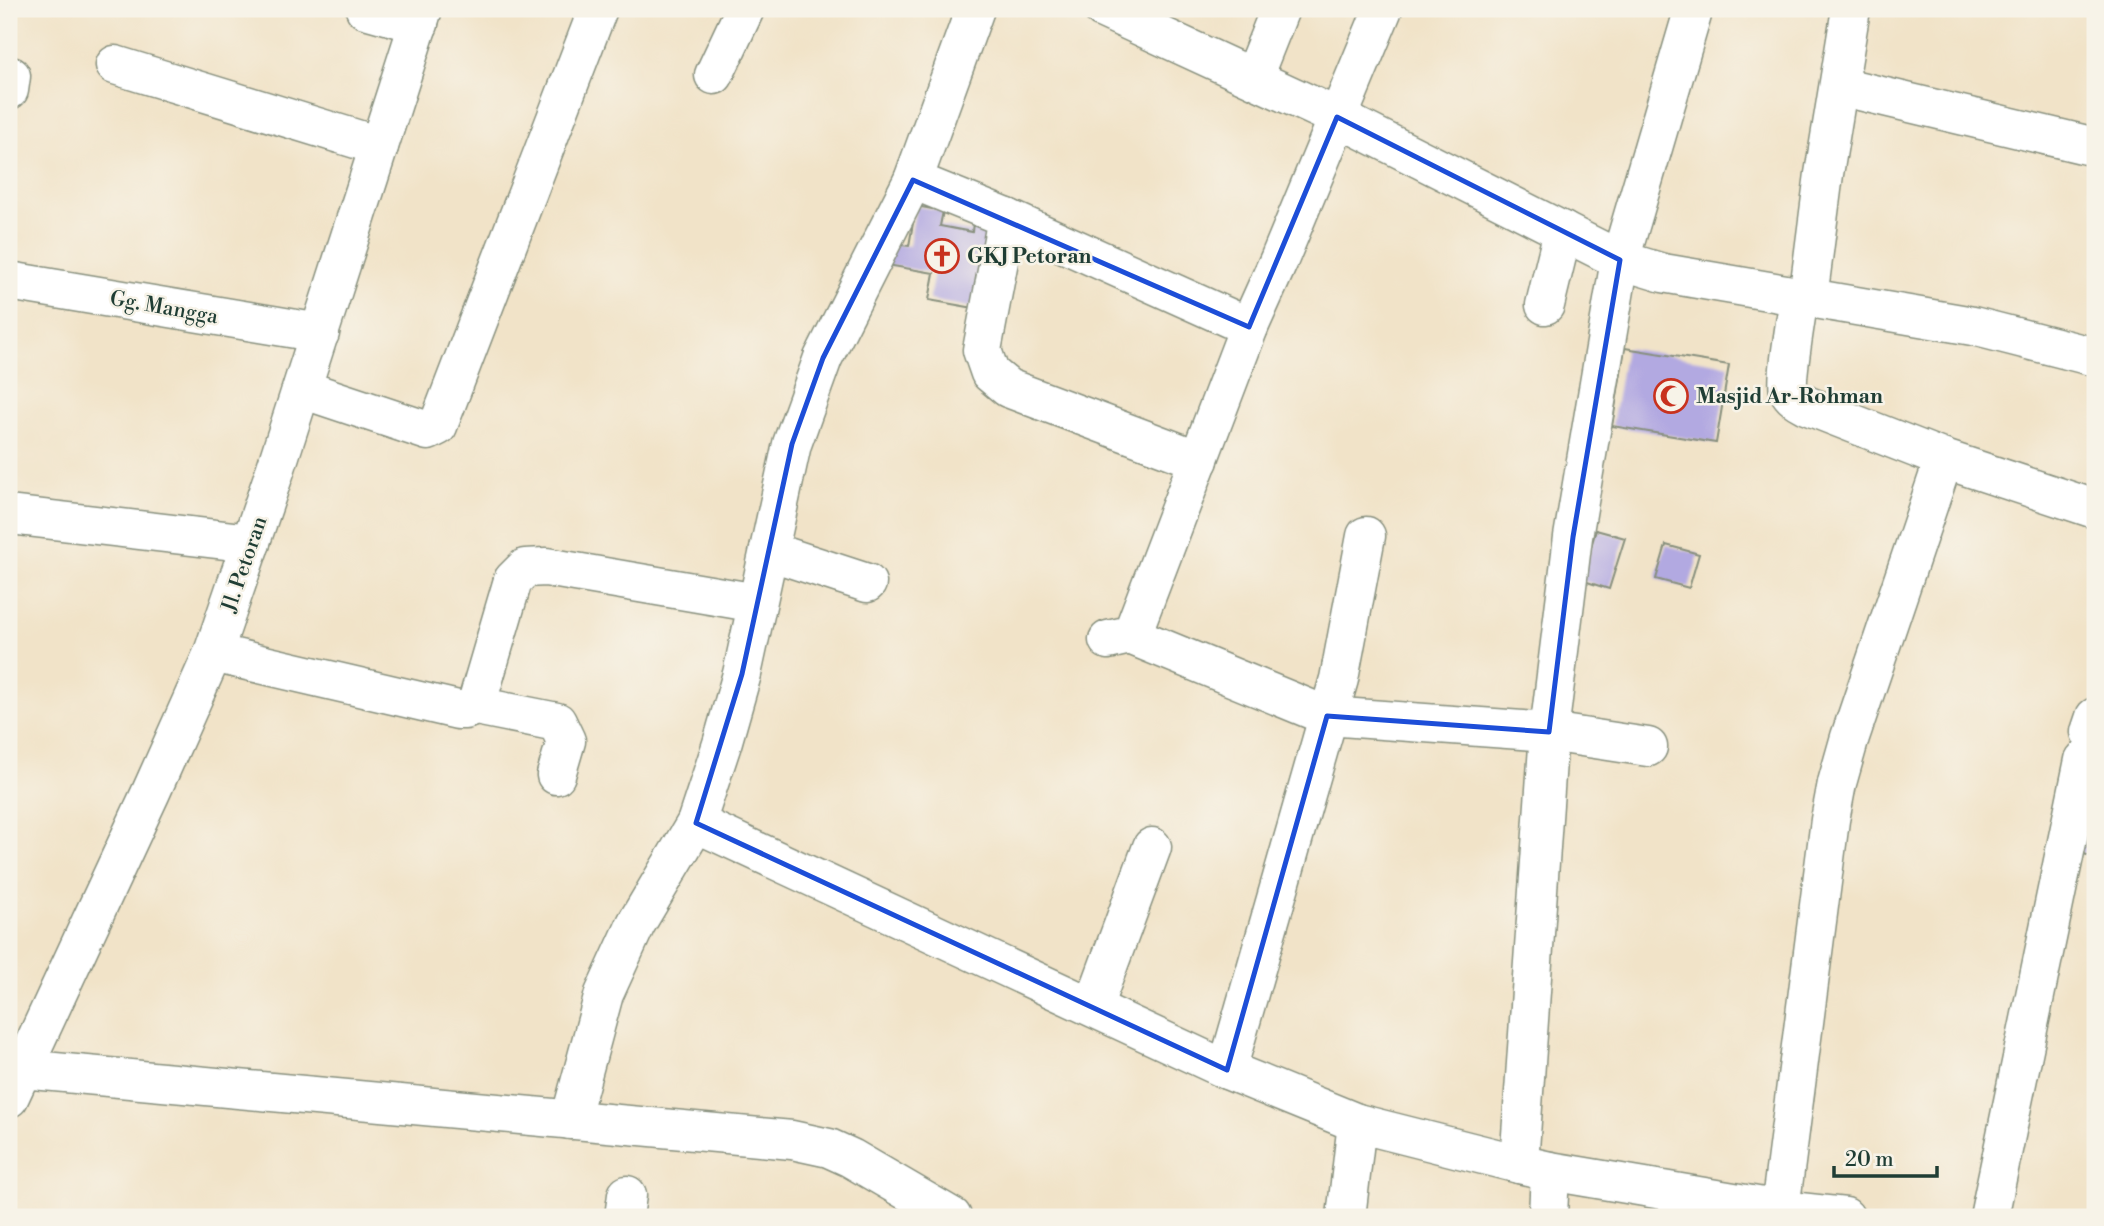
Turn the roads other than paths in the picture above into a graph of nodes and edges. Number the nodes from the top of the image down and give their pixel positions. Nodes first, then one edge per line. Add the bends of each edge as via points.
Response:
1 (365, 9) edge
2 (598, 9) edge
3 (745, 9) edge
4 (975, 9) edge
5 (1103, 9) edge
6 (1280, 9) edge
7 (1383, 9) edge
8 (1851, 9) edge
9 (1692, 15) dead end
10 (421, 16) edge
11 (116, 65) dead end
12 (715, 75) dead end
13 (1253, 77) junction
14 (1839, 86) junction
15 (1337, 117) junction
16 (379, 146) junction
17 (2095, 146) edge
18 (913, 180) junction
19 (1007, 218) junction
20 (1563, 231) junction
21 (1620, 260) junction
22 (9, 281) edge
23 (1804, 297) junction
24 (1545, 305) dead end
25 (1249, 327) junction
26 (320, 333) junction
27 (2095, 357) edge
28 (302, 389) junction
29 (1944, 459) junction
30 (1199, 460) junction
31 (2095, 509) edge
32 (9, 515) edge
33 (1366, 536) dead end
34 (251, 543) junction
35 (769, 551) junction
36 (867, 583) dead end
37 (757, 603) junction
38 (213, 653) junction
39 (476, 706) junction
40 (1327, 716) junction
41 (1549, 732) junction
42 (2090, 736) edge
43 (1648, 747) dead end
44 (556, 775) dead end
45 (696, 822) junction
46 (1152, 847) dead end
47 (1093, 1007) junction
48 (1227, 1070) junction
49 (15, 1084) edge
50 (570, 1120) junction
51 (1357, 1123) junction
52 (1534, 1168) junction
53 (1780, 1214) edge
54 (952, 1217) edge
55 (1346, 1217) edge
56 (1548, 1217) edge
57 (1845, 1217) edge
58 (1989, 1217) edge

1 - 10 street
2 - 28 street via 438,426 428,431
3 - 12 street
4 - 18 street
5 - 13 street
6 - 13 street
7 - 15 street
8 - 14 street
9 - 21 street
10 - 16 street, Jl. Petoran
11 - 16 street
13 - 15 street
14 - 17 street
14 - 23 street
15 - 20 street
15 - 25 street
16 - 26 street, Jl. Petoran
18 - 19 street
18 - 35 street via 823,358 792,444
19 - 25 street
19 - 30 street via 982,351 990,373 1008,388
20 - 21 street
20 - 24 street
21 - 23 street via 1663,273
21 - 41 street via 1573,537
22 - 26 street, Gg. Mangga
23 - 27 street via 1973,326
23 - 29 street via 1789,379 1792,396
25 - 30 street
26 - 28 street, Jl. Petoran
28 - 34 street, Jl. Petoran
29 - 31 street
29 - 53 street via 1837,783
30 - 40 street via 1119,637
32 - 34 street
33 - 40 street via 1339,679
34 - 38 street, Jl. Petoran
35 - 36 street
35 - 37 street
37 - 39 street via 546,567 525,568 513,580
37 - 45 street via 742,674
38 - 39 street via 458,710
38 - 49 street, Jl. Petoran
39 - 44 street via 557,722 566,741
40 - 41 street
40 - 48 street
41 - 43 street
41 - 52 street
42 - 58 street
45 - 47 street
45 - 50 street via 636,924 604,994
46 - 47 street
47 - 48 street
48 - 51 street
49 - 50 street
50 - 54 street via 815,1144 851,1158
51 - 52 street
51 - 55 street
52 - 53 street
52 - 56 street
53 - 57 street

